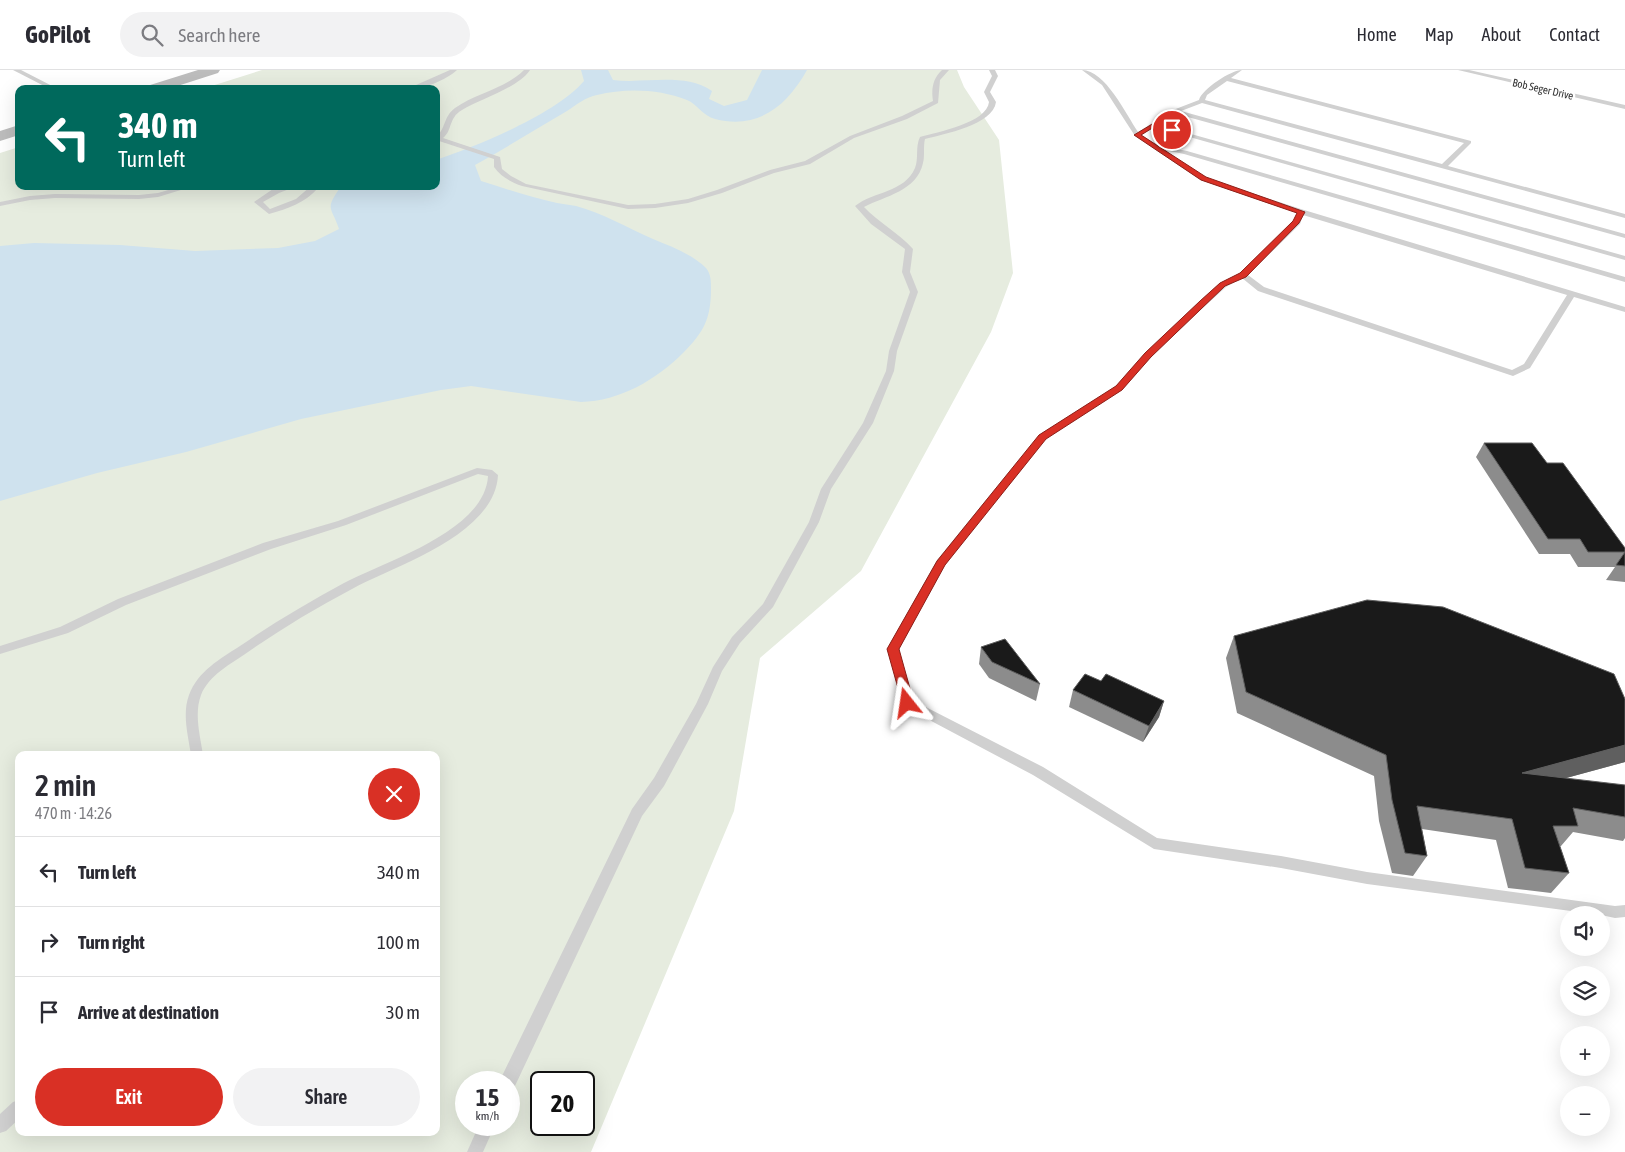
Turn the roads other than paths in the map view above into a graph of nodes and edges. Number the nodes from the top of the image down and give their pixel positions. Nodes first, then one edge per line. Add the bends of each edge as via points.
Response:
1 (16, 70) edge
2 (213, 70) edge
3 (454, 70) edge
4 (527, 70) edge
5 (946, 70) edge
6 (992, 70) edge
7 (1085, 70) edge
8 (1239, 70) edge
9 (1461, 70) edge
10 (1226, 79) junction
11 (47, 85) edge
12 (165, 85) edge
13 (421, 85) edge
14 (1202, 101) junction
15 (1625, 108) edge
16 (1175, 111) junction
17 (1154, 125) junction
18 (15, 131) edge
19 (1137, 135) junction
20 (0, 136) edge
21 (440, 137) edge
22 (440, 140) edge
23 (1153, 147) junction
24 (1443, 167) junction
25 (176, 190) edge
26 (280, 190) edge
27 (312, 190) edge
28 (0, 204) edge
29 (1301, 212) junction
30 (1625, 216) edge
31 (1625, 236) edge
32 (1625, 258) edge
33 (1243, 275) junction
34 (1625, 280) edge
35 (1572, 293) junction
36 (1625, 310) edge
37 (0, 650) edge
38 (196, 751) edge
39 (1625, 911) edge
40 (513, 1071) edge
41 (15, 1112) edge
42 (0, 1125) edge
43 (483, 1136) edge
44 (475, 1152) edge

1 - 11 lane
2 - 12 main road
3 - 13 lane
4 - 21 lane via 502,88 458,109 449,117
5 - 22 lane via 938,78 934,94 936,102 920,111 852,137 799,166 681,203 636,208 539,189 511,180 497,167 498,158
6 - 40 lane via 995,76 987,92 993,100 987,114 960,127 922,138 920,166 912,180 898,190 859,206 909,249 904,269 914,292 893,351 890,370 868,424 826,489 814,522 784,578 767,607 736,640 717,670 702,704 637,813
7 - 19 lane via 1104,84
8 - 10 lane
9 - 15 lane, Bob Seger Drive
10 - 14 lane via 1204,94
10 - 24 lane via 1469,142
14 - 16 lane
14 - 24 lane
16 - 17 lane
16 - 31 lane
17 - 19 lane
17 - 32 lane
18 - 20 main road
19 - 23 lane
23 - 29 lane via 1203,179
23 - 34 lane via 1185,152
24 - 30 lane
25 - 28 lane via 138,197 55,196
26 - 27 lane via 258,202 269,212 288,207
29 - 33 lane via 1297,222
29 - 35 lane
33 - 35 lane via 1261,289 1514,373 1526,366
33 - 39 lane via 1222,285 1148,355 1119,388 1042,437 947,556 893,649 907,703 1038,771 1154,843 1367,878
35 - 36 lane
37 - 38 lane via 64,630 122,602 460,477 477,471 493,475 494,482 481,504 452,534 284,621 208,674 199,684 190,710
41 - 42 lane
43 - 44 lane

